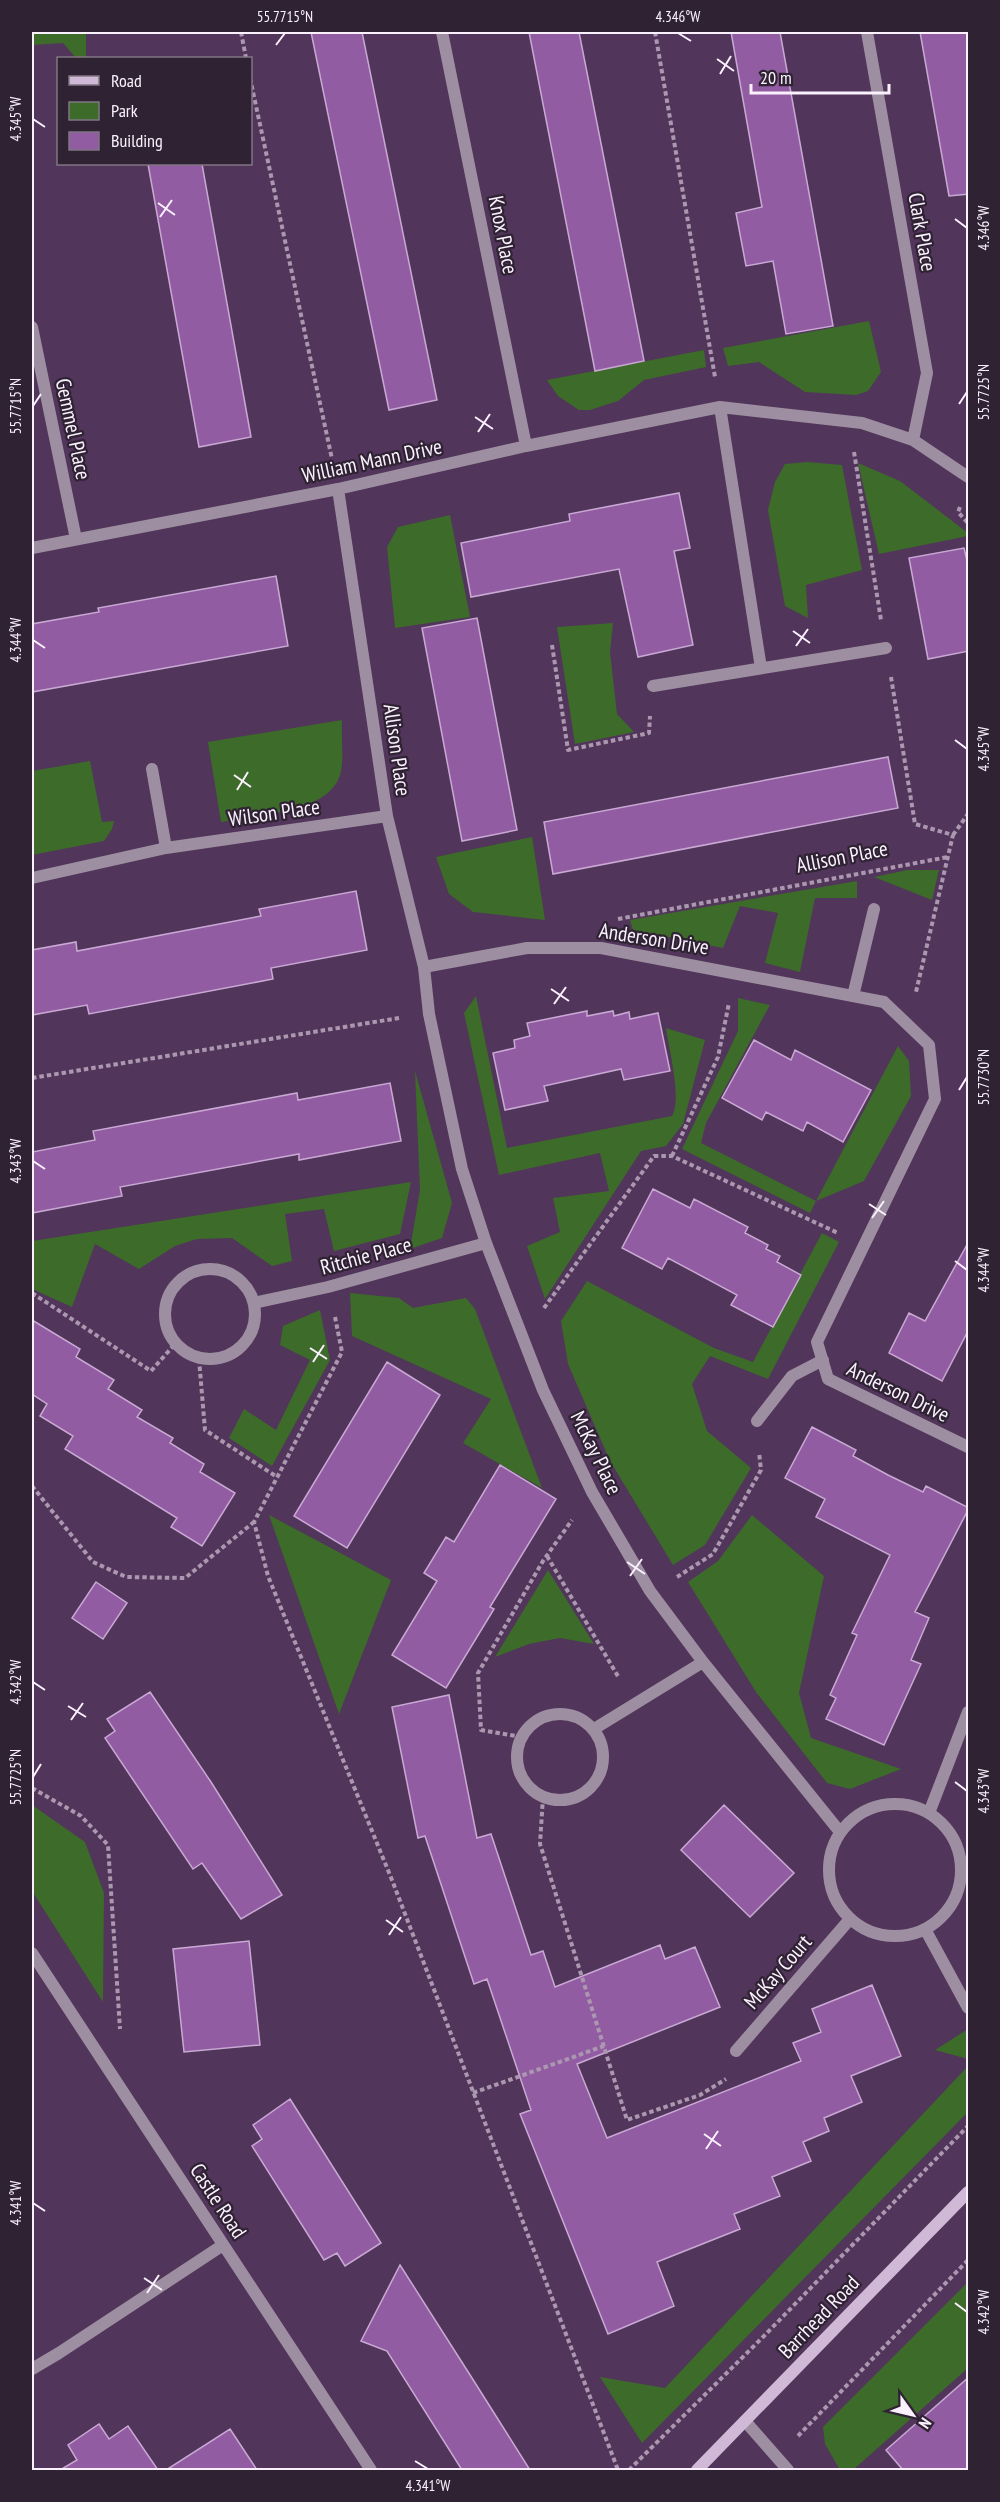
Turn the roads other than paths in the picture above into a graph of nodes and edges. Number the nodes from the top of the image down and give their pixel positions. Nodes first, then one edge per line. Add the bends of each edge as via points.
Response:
1 (442, 32) edge
2 (867, 32) edge
3 (32, 327) edge
4 (720, 407) junction
5 (913, 440) junction
6 (526, 446) junction
7 (968, 477) edge
8 (338, 489) junction
9 (76, 539) junction
10 (32, 548) edge
11 (886, 648) dead end
12 (761, 668) junction
13 (653, 686) road end
14 (152, 769) dead end
15 (387, 816) junction
16 (166, 848) junction
17 (32, 878) edge
18 (874, 909) dead end
19 (424, 967) junction
20 (853, 996) junction
21 (486, 1244) junction
22 (254, 1303) junction
23 (823, 1360) junction
24 (757, 1421) road end
25 (969, 1447) edge
26 (703, 1662) junction
27 (969, 1712) edge
28 (594, 1729) junction
29 (929, 1813) junction
30 (840, 1832) junction
31 (850, 1919) junction
32 (925, 1929) junction
33 (32, 1953) edge
34 (969, 2008) edge
35 (736, 2051) road end
36 (969, 2192) edge
37 (223, 2245) junction
38 (32, 2369) edge
39 (745, 2421) junction
40 (371, 2470) edge
41 (697, 2470) edge
42 (788, 2470) edge

1 - 6 street, Knox Place
2 - 5 street, Clark Place via 927,373
3 - 9 street, Gemmel Place
4 - 5 street, William Mann Drive via 862,423
4 - 6 street, William Mann Drive
4 - 12 street
5 - 7 street, William Mann Drive
6 - 8 street, William Mann Drive
8 - 9 street, William Mann Drive
8 - 15 street, Allison Place
9 - 10 street, William Mann Drive
11 - 12 street
12 - 13 street
14 - 16 street
15 - 16 street, Wilson Place
15 - 19 street, Allison Place
16 - 17 street, Wilson Place
18 - 20 street
19 - 20 street, Anderson Drive via 527,948 601,948
19 - 21 street, Allison Place via 429,1014 462,1169
20 - 23 street, Anderson Drive via 884,1002 929,1045 935,1099 817,1342
21 - 22 street, Ritchie Place
21 - 26 street, McKay Place via 543,1390 592,1492 650,1592
22 - 22 street via 251,1334 242,1347 214,1360 186,1354 168,1333 164,1318 171,1289 195,1271 210,1269 238,1278
23 - 24 street, Anderson Drive via 792,1376
23 - 25 street, Anderson Drive via 828,1379
26 - 28 street
26 - 30 street, McKay Place
27 - 29 street
28 - 28 street via 604,1756 596,1783 585,1793 558,1801 531,1790 520,1772 517,1751 530,1726 542,1718 570,1714
29 - 30 street via 911,1805 881,1806 854,1817
29 - 32 street via 945,1826 961,1862 954,1902
30 - 31 street via 828,1868 830,1887
31 - 32 street via 886,1936
31 - 35 street, McKay Court
32 - 34 street
33 - 37 street, Castle Road
36 - 39 street, Barrhead Road
37 - 38 street
37 - 40 street, Castle Road
39 - 41 street, Barrhead Road
39 - 42 street

